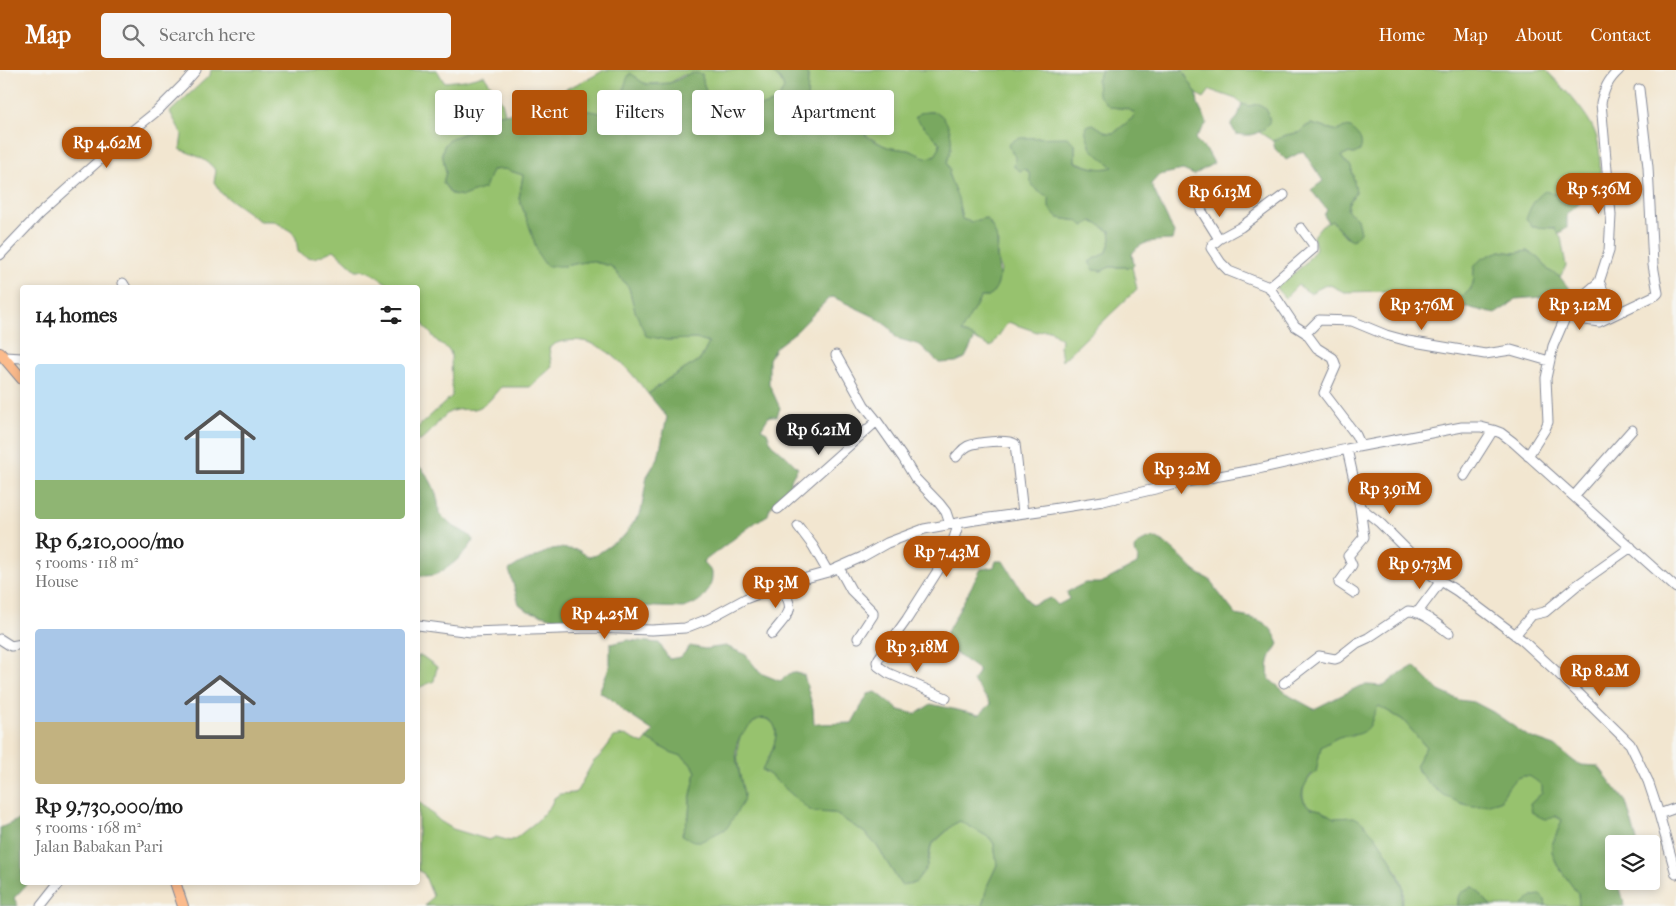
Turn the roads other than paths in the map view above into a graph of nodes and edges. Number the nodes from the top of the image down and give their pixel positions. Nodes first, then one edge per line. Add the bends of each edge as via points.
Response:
1 (196, 70) edge
2 (1619, 70) edge
3 (1639, 89) dead end
4 (1284, 195) dead end
5 (1201, 210) dead end
6 (1301, 228) dead end
7 (1219, 239) junction
8 (0, 255) edge
9 (1599, 282) junction
10 (1269, 287) junction
11 (1567, 315) junction
12 (1599, 322) junction
13 (1306, 333) junction
14 (2, 355) edge
15 (836, 355) dead end
16 (20, 358) edge
17 (1549, 362) junction
18 (20, 377) edge
19 (877, 421) junction
20 (1493, 430) junction
21 (1632, 430) dead end
22 (1361, 446) junction
23 (1347, 448) junction
24 (1528, 456) junction
25 (956, 457) dead end
26 (1464, 476) dead end
27 (1574, 496) junction
28 (1360, 507) junction
29 (778, 509) dead end
30 (1023, 513) junction
31 (954, 524) junction
32 (798, 526) dead end
33 (1630, 547) junction
34 (839, 568) junction
35 (828, 572) junction
36 (1441, 581) junction
37 (782, 585) junction
38 (1676, 588) edge
39 (1354, 593) dead end
40 (1417, 613) junction
41 (420, 625) edge
42 (1449, 633) dead end
43 (772, 634) dead end
44 (1515, 634) junction
45 (858, 638) dead end
46 (0, 639) edge
47 (20, 644) edge
48 (1284, 683) dead end
49 (946, 698) dead end
50 (1676, 808) edge
51 (1660, 814) junction
52 (1676, 874) edge
53 (58, 885) edge
54 (177, 885) edge
55 (41, 906) edge
56 (183, 906) edge

1 - 8 street via 157,111 40,213
2 - 9 street via 1604,89 1601,103 1611,215 1609,251
3 - 12 street via 1658,293
4 - 7 street
5 - 7 street
6 - 10 street via 1313,249
7 - 10 street via 1212,248 1226,269
9 - 11 street via 1580,298
9 - 12 street via 1604,288 1604,296
10 - 13 street via 1293,323
11 - 12 street
11 - 17 street
13 - 17 street via 1319,320 1352,321 1408,341 1485,354 1511,350
13 - 22 street via 1317,348 1336,363 1324,393
14 - 16 street
14 - 18 main road
15 - 19 street via 864,406
17 - 24 street via 1546,378 1548,422
19 - 29 street
19 - 31 street via 915,478
20 - 22 street via 1462,427
20 - 24 street
20 - 26 street
21 - 27 street
22 - 23 street
23 - 28 street
23 - 30 street via 1258,470
24 - 27 street
25 - 30 street via 966,447 979,443 1015,444
27 - 33 street
28 - 36 street
28 - 39 street via 1364,537 1348,556 1352,565 1339,583
30 - 31 street
31 - 34 street via 924,529 887,543
31 - 49 street via 948,553 877,662 888,673
32 - 35 street
33 - 38 street
33 - 44 street via 1545,612 1532,615
34 - 35 street
34 - 45 street via 851,590 873,612
35 - 37 street
36 - 40 street
36 - 44 street
37 - 41 street via 745,599 695,625 672,630 590,628 471,632
37 - 43 street via 790,608
40 - 42 street
40 - 48 street via 1412,610 1404,613 1338,658 1319,656
44 - 51 street via 1630,744
46 - 47 street via 11,646
50 - 51 street
51 - 52 street
53 - 55 street
54 - 56 main road

